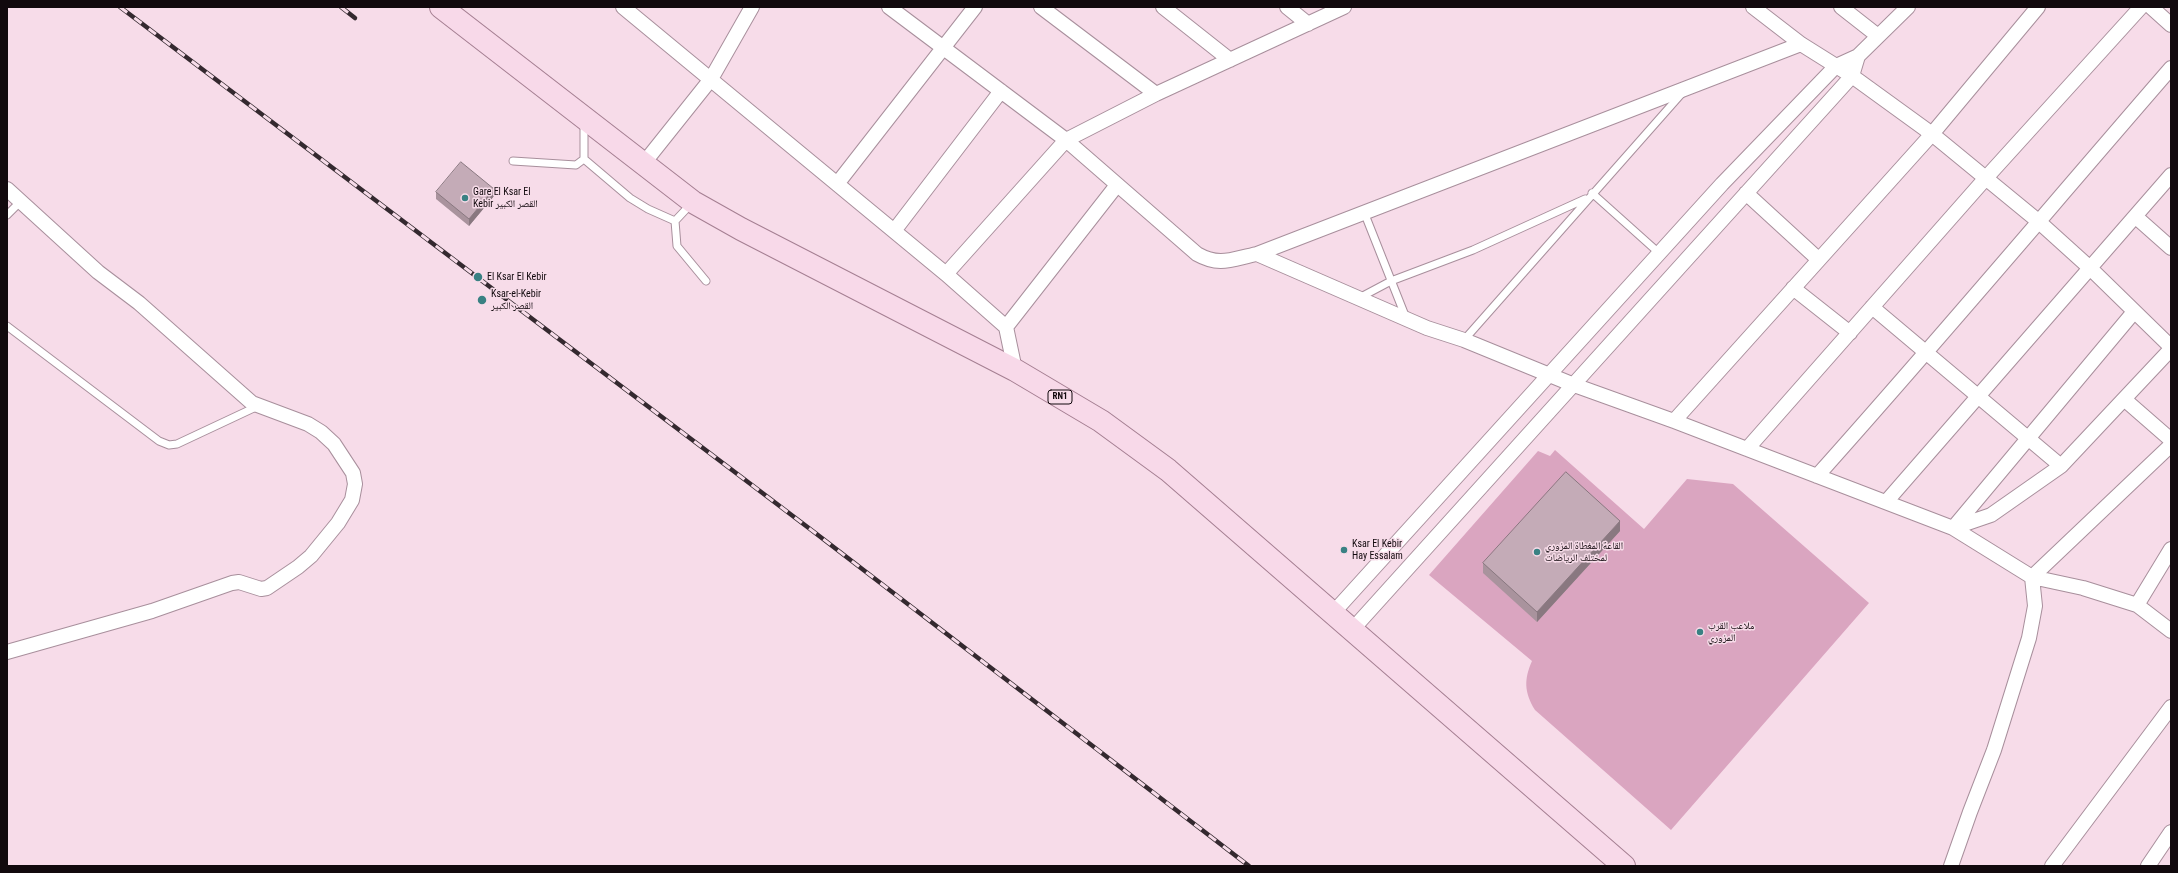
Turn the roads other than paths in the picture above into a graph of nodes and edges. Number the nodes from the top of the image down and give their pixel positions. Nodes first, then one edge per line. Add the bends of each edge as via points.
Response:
1 (441, 7) edge
2 (623, 7) edge
3 (752, 7) edge
4 (889, 7) edge
5 (975, 7) edge
6 (1041, 7) edge
7 (1163, 7) edge
8 (1287, 7) edge
9 (1344, 7) edge
10 (1753, 7) edge
11 (1841, 7) edge
12 (1908, 7) edge
13 (2038, 7) edge
14 (2141, 7) edge
15 (2151, 7) edge
16 (1308, 24) junction
17 (2171, 25) edge
18 (1878, 36) junction
19 (1801, 44) junction
20 (944, 48) junction
21 (1858, 56) junction
22 (1230, 60) junction
23 (1836, 66) junction
24 (2171, 68) edge
25 (1852, 76) junction
26 (711, 79) junction
27 (1687, 88) junction
28 (1000, 91) junction
29 (1156, 94) junction
30 (584, 116) junction
31 (1932, 134) junction
32 (1066, 140) junction
33 (584, 159) junction
34 (513, 161) dead end
35 (644, 163) junction
36 (2171, 175) edge
37 (1985, 179) junction
38 (837, 184) junction
39 (1117, 185) junction
40 (7, 189) edge
41 (1746, 193) junction
42 (1590, 196) junction
43 (21, 201) junction
44 (693, 202) junction
45 (1364, 212) junction
46 (7, 215) edge
47 (2136, 217) junction
48 (675, 220) junction
49 (2038, 221) junction
50 (894, 231) junction
51 (2171, 248) edge
52 (1659, 253) junction
53 (1257, 254) junction
54 (1818, 259) junction
55 (2090, 268) junction
56 (946, 274) junction
57 (706, 281) dead end
58 (1391, 281) junction
59 (1793, 288) junction
60 (1358, 298) junction
61 (1872, 307) junction
62 (2134, 313) junction
63 (1406, 319) junction
64 (7, 326) edge
65 (1006, 327) junction
66 (1850, 333) junction
67 (1464, 340) junction
68 (2171, 348) edge
69 (1926, 353) junction
70 (1015, 370) junction
71 (1549, 375) junction
72 (1574, 385) junction
73 (1978, 397) junction
74 (2124, 399) junction
75 (258, 405) junction
76 (1674, 421) junction
77 (2028, 439) junction
78 (2171, 440) edge
79 (2171, 446) edge
80 (1747, 449) junction
81 (2061, 466) junction
82 (1817, 476) junction
83 (1886, 502) junction
84 (1953, 528) junction
85 (2171, 548) edge
86 (2032, 577) junction
87 (2137, 605) junction
88 (1333, 613) junction
89 (1352, 630) junction
90 (2171, 631) edge
91 (7, 652) edge
92 (2171, 708) edge
93 (2171, 832) edge
94 (2058, 864) edge
95 (1624, 866) edge
96 (1951, 866) edge
97 (2148, 866) edge

1 - 30 main road, RN1
2 - 26 street
3 - 26 street
4 - 20 street
5 - 20 street
6 - 29 street
7 - 22 street
8 - 16 street
9 - 16 street
10 - 19 street
11 - 18 street
12 - 18 street
13 - 31 street
14 - 37 street
15 - 17 street
16 - 22 street
18 - 21 street
19 - 23 street
19 - 27 street
20 - 28 street
20 - 38 street
21 - 23 street
21 - 25 street
22 - 29 street
23 - 25 street
23 - 52 street
24 - 49 street
25 - 31 street
25 - 41 street
26 - 35 street
26 - 38 street
27 - 42 lane
27 - 45 street
28 - 32 street
28 - 50 street
29 - 32 street
30 - 33 lane
30 - 35 main road, RN1
31 - 37 street
31 - 54 street
32 - 39 street
32 - 56 street
33 - 34 lane via 576,165
33 - 48 lane via 630,198 648,210
35 - 44 main road, RN1
36 - 47 street
37 - 49 street
37 - 61 street
38 - 50 street
39 - 53 street via 1176,238 1210,261 1222,262
39 - 65 street
40 - 43 street
41 - 54 street
41 - 72 street
42 - 52 lane
42 - 58 lane via 1473,250
42 - 67 lane
43 - 46 lane
43 - 75 street via 98,272 139,303 238,391
44 - 48 lane
44 - 70 main road, RN1 via 748,233
45 - 53 street
45 - 58 lane
47 - 51 street
47 - 55 street
48 - 57 lane via 677,246
49 - 55 street
49 - 69 street
50 - 56 street
52 - 71 street
53 - 60 street
54 - 59 street
55 - 62 street
55 - 73 street
56 - 65 street
58 - 60 lane
58 - 63 lane
59 - 66 street
59 - 76 street
60 - 63 street
61 - 66 street
61 - 69 street
62 - 68 street
62 - 77 street
63 - 67 street
64 - 75 lane via 159,441 169,445 191,439
65 - 70 street
66 - 80 street
67 - 71 street
68 - 74 street
69 - 73 street
69 - 82 street
70 - 88 main road, RN1 via 1101,421 1134,444 1168,470
71 - 72 street
71 - 88 street
72 - 76 street
72 - 89 street
73 - 77 street
73 - 83 street
74 - 78 street
74 - 81 street
75 - 91 street via 308,424 321,432 334,444 353,473 355,484 352,500 338,523 310,556 267,588 232,583 152,611
76 - 80 street
77 - 81 street
77 - 84 street
79 - 86 street
80 - 82 street
81 - 84 street via 1991,515
82 - 83 street
83 - 84 street
84 - 86 street
85 - 87 street
86 - 87 street via 2083,588
86 - 96 street via 2035,606 2028,638 1994,750
87 - 90 street
88 - 89 main road, RN1
89 - 95 main road, RN1
92 - 94 street
93 - 97 street

